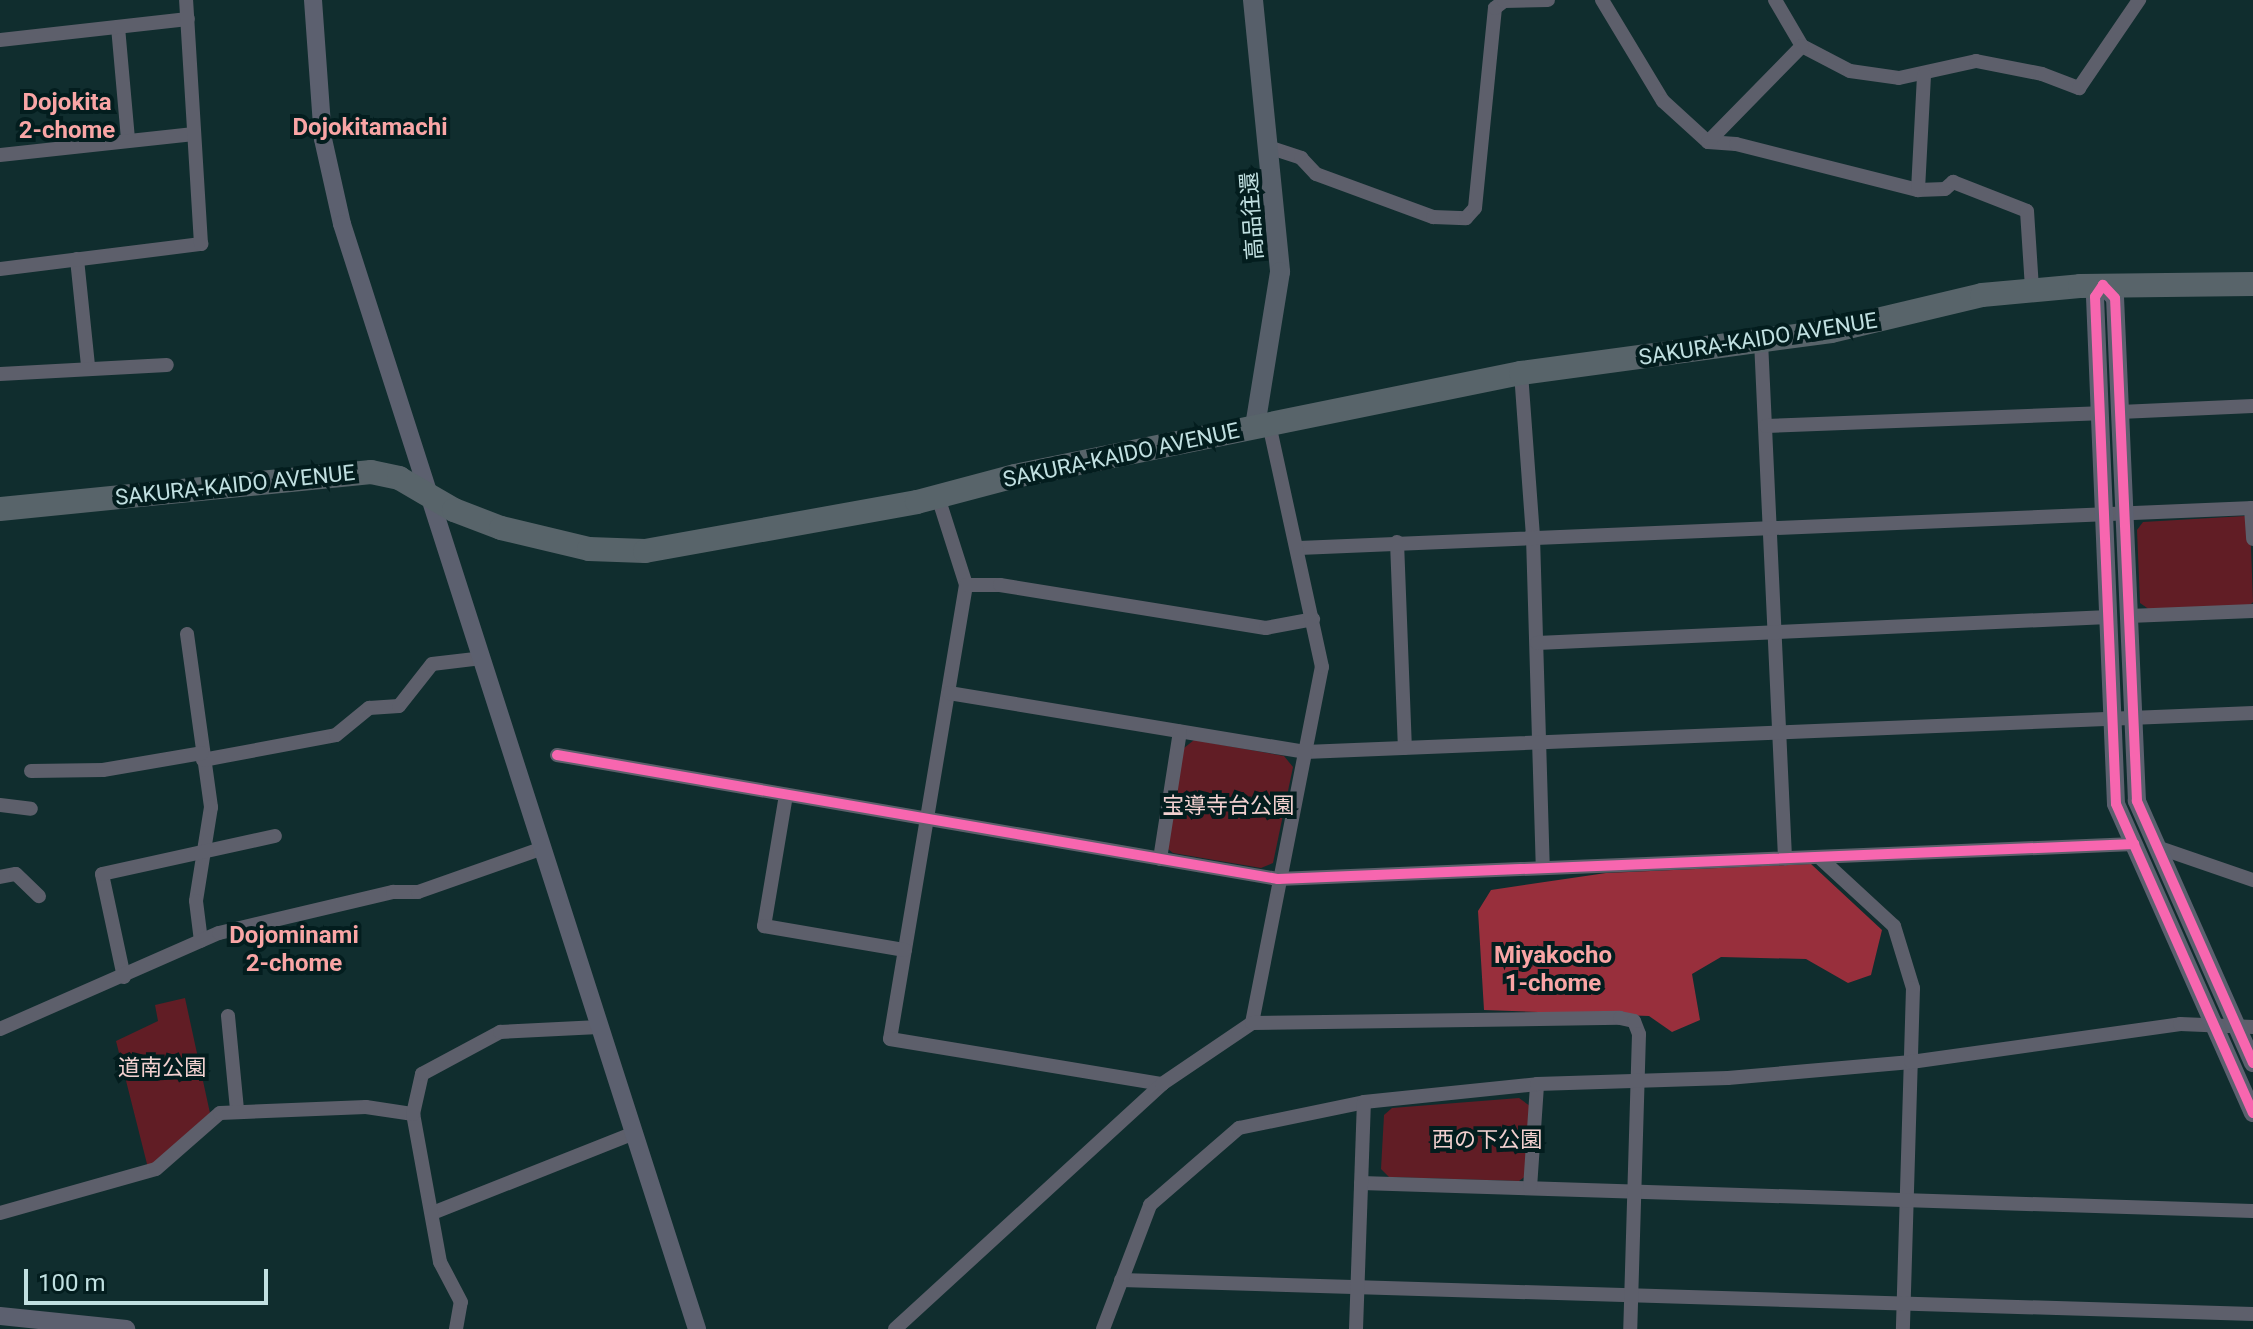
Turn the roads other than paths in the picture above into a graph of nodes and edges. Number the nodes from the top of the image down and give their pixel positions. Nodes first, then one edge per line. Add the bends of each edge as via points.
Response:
1 (186, 0) edge
2 (313, 0) edge
3 (1253, 0) edge
4 (1548, 0) edge
5 (1602, 0) edge
6 (1775, 0) edge
7 (2139, 0) edge
8 (188, 19) junction
9 (118, 27) junction
10 (0, 40) edge
11 (1802, 46) junction
12 (1924, 75) junction
13 (194, 134) junction
14 (128, 139) junction
15 (1708, 142) junction
16 (1271, 148) junction
17 (0, 155) edge
18 (1918, 190) junction
19 (77, 259) junction
20 (0, 269) edge
21 (2253, 284) edge
22 (2103, 285) junction
23 (2032, 289) junction
24 (1761, 341) junction
25 (167, 365) dead end
26 (88, 366) junction
27 (1521, 373) junction
28 (0, 374) edge
29 (2253, 406) edge
30 (2120, 412) junction
31 (2099, 413) junction
32 (1766, 426) junction
33 (1265, 429) junction
34 (426, 493) junction
35 (938, 497) junction
36 (2252, 508) edge
37 (0, 509) edge
38 (2124, 513) junction
39 (2104, 514) junction
40 (1771, 527) junction
41 (1533, 537) junction
42 (2253, 539) edge
43 (1397, 542) junction
44 (1299, 548) junction
45 (966, 585) junction
46 (2253, 611) edge
47 (2129, 616) junction
48 (2108, 617) junction
49 (1313, 619) junction
50 (1775, 632) junction
51 (187, 634) dead end
52 (1537, 643) junction
53 (482, 658) junction
54 (949, 693) junction
55 (2253, 713) edge
56 (2113, 719) junction
57 (2133, 719) junction
58 (1180, 732) junction
59 (1779, 734) junction
60 (1537, 744) junction
61 (1405, 748) junction
62 (1305, 752) junction
63 (557, 755) dead end
64 (203, 756) junction
65 (31, 771) dead end
66 (786, 795) junction
67 (0, 805) edge
68 (31, 809) dead end
69 (928, 819) junction
70 (275, 836) dead end
71 (2134, 844) junction
72 (2157, 847) junction
73 (543, 848) junction
74 (205, 851) junction
75 (1819, 857) junction
76 (1785, 858) junction
77 (1160, 859) junction
78 (1543, 868) junction
79 (0, 877) edge
80 (1278, 879) junction
81 (2253, 880) edge
82 (39, 896) dead end
83 (201, 941) junction
84 (905, 950) junction
85 (124, 977) junction
86 (228, 1016) dead end
87 (1252, 1023) junction
88 (2214, 1025) junction
89 (599, 1027) junction
90 (2245, 1027) edge
91 (0, 1029) edge
92 (1911, 1062) junction
93 (2253, 1063) edge
94 (1638, 1081) junction
95 (1162, 1084) junction
96 (1537, 1084) junction
97 (1364, 1102) junction
98 (237, 1110) junction
99 (2253, 1113) edge
100 (413, 1114) junction
101 (635, 1133) junction
102 (1361, 1183) junction
103 (1530, 1188) junction
104 (1635, 1191) junction
105 (1906, 1200) junction
106 (2253, 1211) edge
107 (435, 1212) junction
108 (0, 1213) edge
109 (1121, 1280) junction
110 (1357, 1288) junction
111 (1631, 1296) junction
112 (1903, 1304) junction
113 (2253, 1314) edge
114 (0, 1316) edge
115 (41, 1324) edge
116 (126, 1329) edge
117 (456, 1329) edge
118 (697, 1329) edge
119 (895, 1329) edge
120 (1103, 1329) edge
121 (1356, 1329) edge
122 (1630, 1329) edge
123 (1903, 1329) edge

1 - 8 street
2 - 34 street via 323,139 342,224
3 - 16 main road, 高品往還
4 - 16 street via 1504,1 1495,8 1475,208 1466,218 1433,217 1316,174 1301,158
5 - 15 street via 1663,101
6 - 11 street
7 - 12 street via 2079,88 2042,74 1976,61
8 - 9 street
8 - 13 street
9 - 10 street
9 - 14 street
11 - 12 street via 1850,71 1899,78
11 - 15 street
12 - 18 street
13 - 14 street
13 - 19 street via 201,244
14 - 17 street
15 - 18 street via 1736,144
16 - 33 main road, 高品往還 via 1279,288
18 - 23 street via 1945,189 1953,182 2027,211
19 - 20 street
19 - 26 street
21 - 22 highway, SAKURA-KAIDO AVENUE
22 - 23 highway, SAKURA-KAIDO AVENUE
22 - 30 street via 2115,298
22 - 31 street via 2095,297
23 - 24 highway, SAKURA-KAIDO AVENUE via 1982,295 1867,325
24 - 27 highway, SAKURA-KAIDO AVENUE
24 - 32 street
25 - 26 street
26 - 28 street
27 - 33 highway, SAKURA-KAIDO AVENUE
27 - 41 street
29 - 30 street
30 - 38 street
31 - 32 street
31 - 39 street
32 - 40 street
33 - 35 highway, SAKURA-KAIDO AVENUE
33 - 44 street
34 - 35 highway, SAKURA-KAIDO AVENUE via 466,516 520,534 629,552
34 - 37 highway, SAKURA-KAIDO AVENUE via 399,478 354,472
34 - 53 street
35 - 45 street
36 - 38 street
36 - 42 street
38 - 39 street
38 - 47 street
39 - 40 street
39 - 48 street
40 - 41 street
40 - 50 street
41 - 43 street
41 - 52 street
43 - 44 street
43 - 61 street
44 - 49 street
45 - 49 street via 1000,585 1266,628
45 - 54 street
46 - 47 street
47 - 57 street
48 - 50 street
48 - 56 street
49 - 62 street via 1322,667
50 - 52 street
50 - 59 street
51 - 64 street
52 - 60 street
53 - 64 street via 432,664 399,706 369,708 336,735
53 - 73 street
54 - 58 street
54 - 69 street
55 - 57 street
56 - 57 street
56 - 59 street
56 - 71 street via 2116,804
57 - 72 street via 2137,801
58 - 62 street
58 - 77 street
59 - 60 street
59 - 76 street
60 - 61 street
60 - 78 street
61 - 62 street
62 - 80 street
63 - 66 street
64 - 65 street via 103,770
64 - 74 street via 212,818
66 - 69 street
66 - 84 street via 764,926
67 - 68 street
69 - 77 street
69 - 84 street
70 - 74 street
71 - 75 street
71 - 88 street
72 - 81 street
72 - 90 street
73 - 83 street via 418,892 393,892
73 - 89 street
74 - 83 street via 196,901
74 - 85 street via 102,874
75 - 76 street
75 - 92 street via 1894,926 1913,988
76 - 78 street
77 - 80 street
78 - 80 street
79 - 82 street via 16,874
80 - 87 street
83 - 85 street
84 - 95 street via 890,1039
85 - 91 street
86 - 98 street
87 - 94 street via 1620,1018 1634,1021 1639,1034
87 - 95 street
88 - 90 street
88 - 92 street via 2180,1024
88 - 99 street
89 - 100 street via 500,1032 422,1074
89 - 101 street
90 - 93 street
92 - 94 street
92 - 105 street
94 - 96 street
94 - 104 street
95 - 119 street
96 - 97 street
96 - 103 street
97 - 102 street
97 - 109 street via 1239,1128 1150,1205
98 - 100 street via 366,1107
98 - 108 street via 210,1117 156,1169
100 - 107 street via 428,1205
101 - 107 street
101 - 118 street
102 - 103 street
102 - 110 street
103 - 104 street
104 - 105 street
104 - 111 street
105 - 106 street
105 - 112 street
107 - 117 street via 440,1262 461,1302
109 - 110 street
109 - 120 street
110 - 111 street
110 - 121 street
111 - 112 street
111 - 122 street
112 - 113 street
112 - 123 street
114 - 115 street
115 - 116 street

